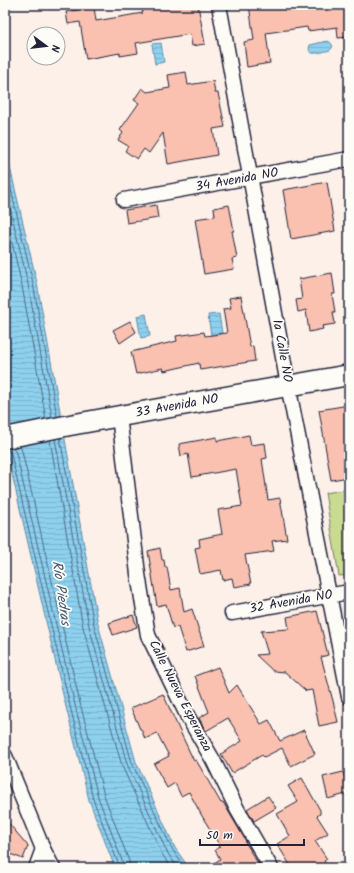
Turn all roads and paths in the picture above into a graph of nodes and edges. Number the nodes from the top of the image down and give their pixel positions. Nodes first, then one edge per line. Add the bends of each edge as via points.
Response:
1 (219, 5) edge
2 (349, 159) edge
3 (250, 177) junction
4 (124, 200) dead end
5 (349, 374) edge
6 (288, 386) junction
7 (119, 416) junction
8 (5, 438) edge
9 (349, 592) edge
10 (329, 595) junction
11 (232, 613) dead end
12 (349, 697) edge
13 (5, 756) edge
14 (43, 849) junction
15 (36, 868) edge
16 (53, 868) edge
17 (270, 868) edge

1 - 3 street, 1a Calle NO
2 - 3 street, 34 Avenida NO
3 - 4 street, 34 Avenida NO
3 - 6 street, 1a Calle NO
5 - 6 street, 33 Avenida NO
6 - 7 street, 33 Avenida NO
6 - 10 street, 1a Calle NO
7 - 8 street, 33 Avenida NO
7 - 17 street, Calle Nueva Esperanza via 148,635 188,717
9 - 10 street, 32 Avenida NO
10 - 11 street, 32 Avenida NO
10 - 12 street, 1a Calle NO
13 - 14 street
14 - 15 street
14 - 16 street

